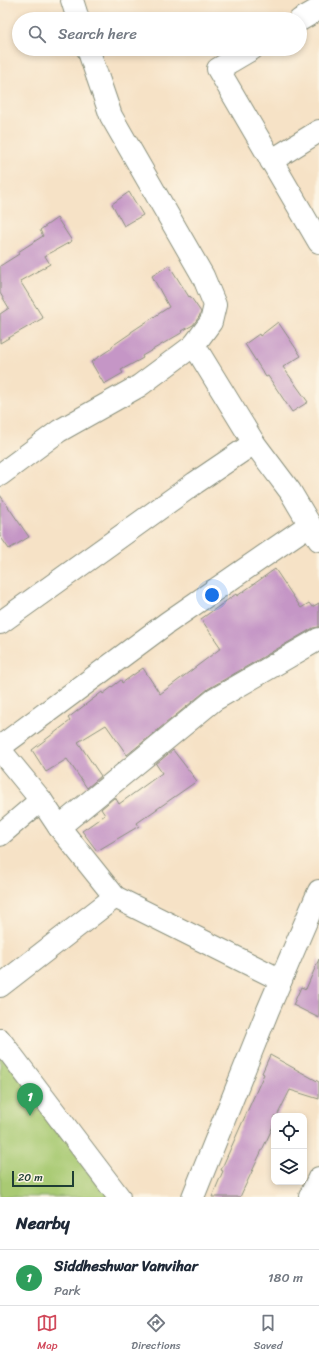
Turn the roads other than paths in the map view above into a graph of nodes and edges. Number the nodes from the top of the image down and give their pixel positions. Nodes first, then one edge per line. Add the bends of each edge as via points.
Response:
1 (72, 0) edge
2 (319, 9) edge
3 (76, 12) edge
4 (307, 16) edge
5 (90, 56) edge
6 (240, 56) edge
7 (319, 131) edge
8 (271, 161) junction
9 (319, 242) edge
10 (194, 345) junction
11 (254, 443) junction
12 (0, 475) edge
13 (314, 533) edge
14 (0, 623) edge
15 (319, 639) edge
16 (0, 749) edge
17 (41, 800) junction
18 (60, 827) junction
19 (0, 835) edge
20 (319, 891) edge
21 (115, 897) junction
22 (281, 980) junction
23 (0, 986) edge
24 (0, 1040) edge
25 (319, 1178) edge
26 (118, 1197) edge
27 (193, 1197) edge
28 (310, 1197) edge

1 - 3 street
2 - 4 street
5 - 10 street via 111,116 203,276 215,305 211,322
6 - 8 street via 218,69
7 - 8 street
8 - 9 street
10 - 11 street
10 - 12 street via 140,386 59,431
11 - 13 street via 290,491
11 - 14 street via 194,483
13 - 16 street via 166,623
15 - 18 street via 214,700
16 - 17 street
17 - 18 street
17 - 19 street
18 - 21 street
20 - 22 street
21 - 22 street
21 - 23 street
22 - 27 street
24 - 26 street
25 - 28 street

